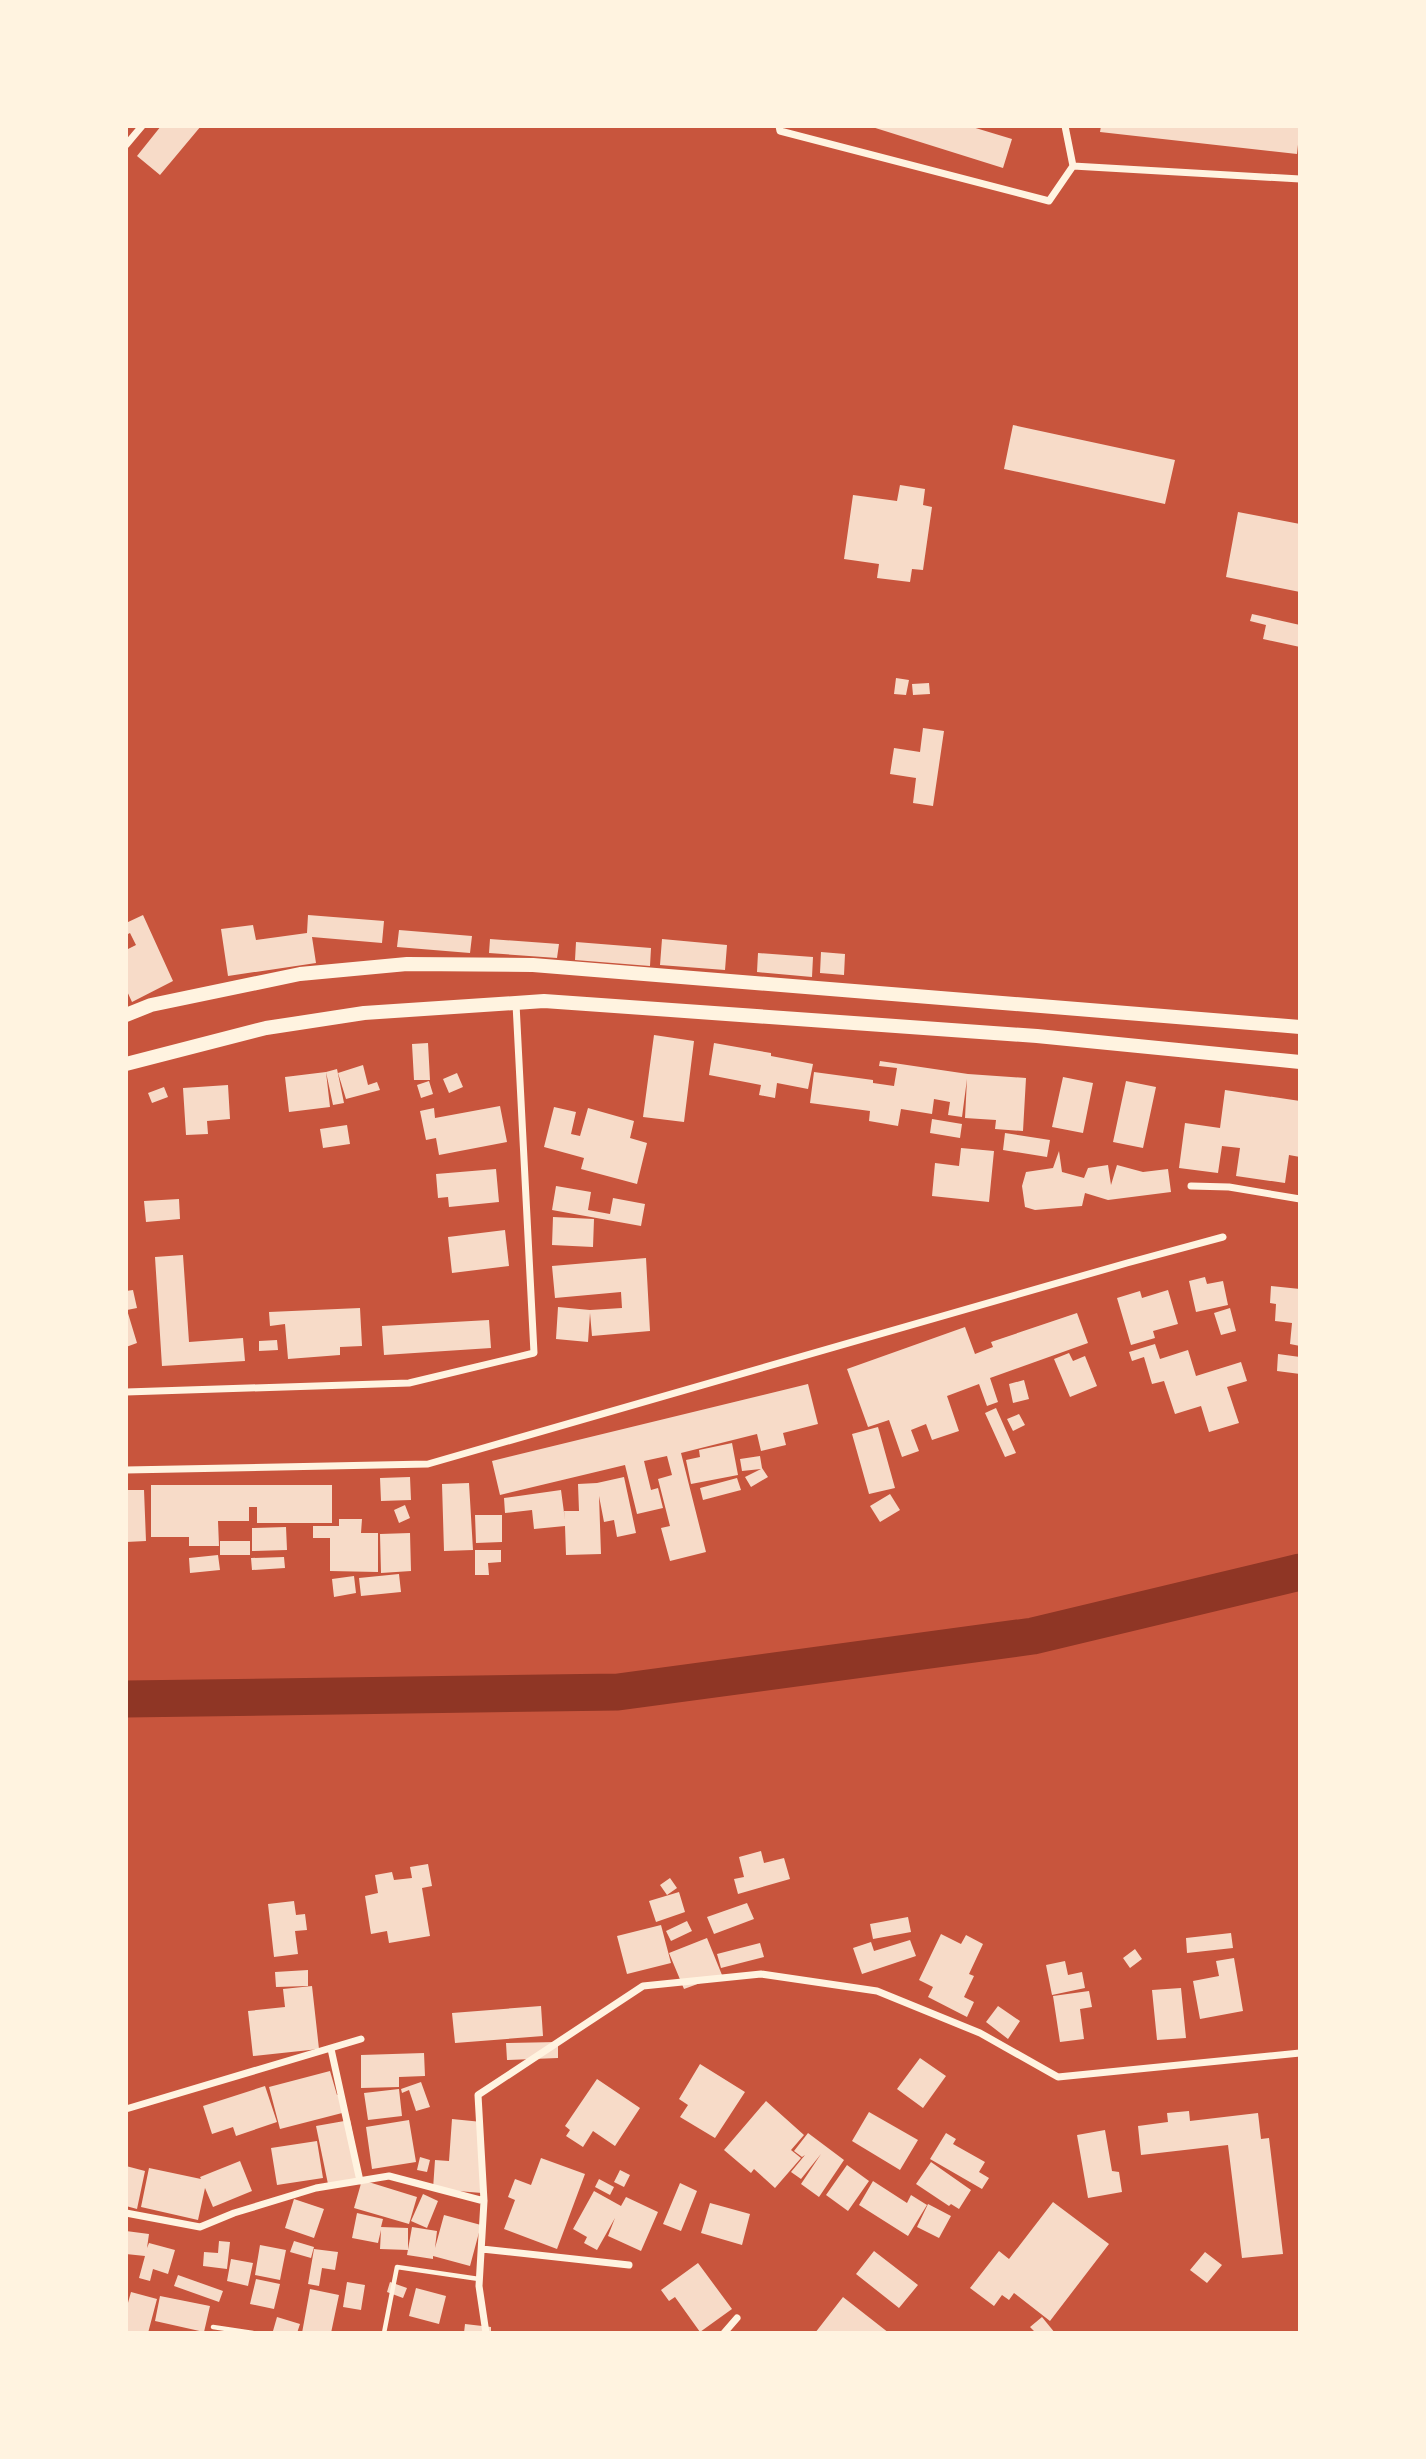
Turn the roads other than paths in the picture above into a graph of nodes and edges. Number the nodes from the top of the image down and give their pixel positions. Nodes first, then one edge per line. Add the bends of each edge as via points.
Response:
1 (142, 126) edge
2 (779, 126) edge
3 (1065, 126) edge
4 (126, 145) edge
5 (1073, 166) junction
6 (1300, 179) edge
7 (516, 1004) junction
8 (126, 1015) edge
9 (1300, 1027) edge
10 (1300, 1062) edge
11 (126, 1064) edge
12 (1191, 1186) dead end
13 (1300, 1199) edge
14 (1223, 1237) dead end
15 (126, 1392) edge
16 (126, 1470) edge
17 (362, 2039) dead end
18 (331, 2049) junction
19 (1300, 2053) edge
20 (126, 2109) edge
21 (360, 2180) junction
22 (484, 2201) junction
23 (126, 2213) edge
24 (482, 2249) junction
25 (629, 2265) dead end
26 (479, 2280) junction
27 (737, 2318) dead end
28 (213, 2327) dead end
29 (253, 2333) edge
30 (384, 2333) edge
31 (486, 2333) edge
32 (724, 2333) edge

1 - 4 street
2 - 5 street via 780,131 1049,201
3 - 5 street
5 - 6 street
7 - 10 main road via 544,1001 1037,1036
7 - 11 main road via 364,1013 290,1024
7 - 15 street via 534,1353 409,1383
8 - 9 main road via 163,1002 300,974 407,964 533,965
12 - 13 street via 1229,1187
14 - 16 street via 428,1464
17 - 18 street
18 - 20 street
18 - 21 street
19 - 22 street via 1058,2077 980,2033 877,1991 761,1974 643,1986 478,2095
21 - 22 street via 389,2176
21 - 23 street via 316,2188 200,2227
22 - 24 street
24 - 25 street
24 - 26 street
26 - 30 lane via 397,2267
26 - 31 street
27 - 32 street
28 - 29 lane

